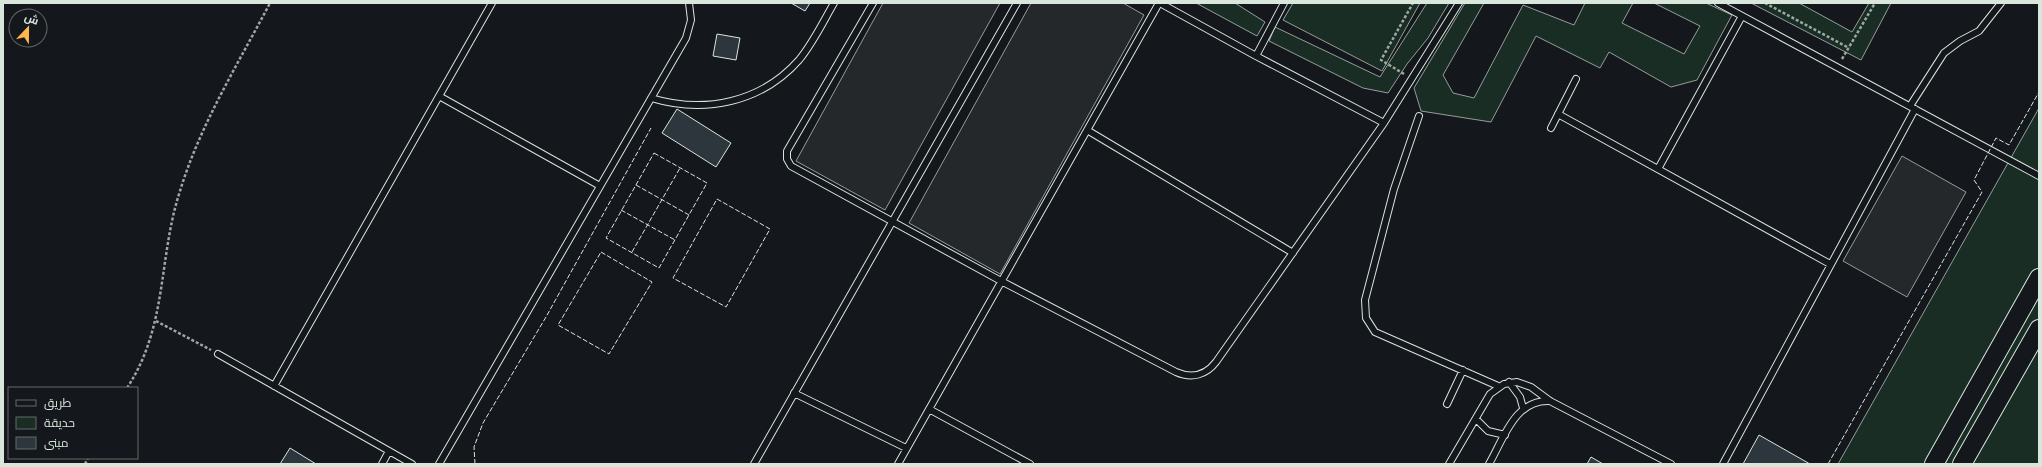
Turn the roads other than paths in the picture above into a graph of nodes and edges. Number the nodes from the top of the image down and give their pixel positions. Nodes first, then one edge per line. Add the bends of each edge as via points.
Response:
1 (492, 3) edge
2 (689, 3) edge
3 (834, 3) edge
4 (873, 3) edge
5 (1017, 3) edge
6 (1160, 3) edge
7 (1284, 3) edge
8 (1459, 3) edge
9 (1718, 3) edge
10 (2001, 3) edge
11 (1742, 16) junction
12 (1256, 56) junction
13 (1576, 79) dead end
14 (440, 96) junction
15 (651, 98) junction
16 (1912, 108) junction
17 (1558, 114) junction
18 (1419, 116) dead end
19 (1384, 123) junction
20 (1551, 128) dead end
21 (1087, 130) junction
22 (1658, 169) junction
23 (2039, 176) edge
24 (600, 186) junction
25 (892, 222) junction
26 (1293, 253) junction
27 (1830, 264) junction
28 (2039, 278) edge
29 (1001, 281) junction
30 (2039, 329) edge
31 (218, 354) road end
32 (1463, 370) junction
33 (1510, 382) junction
34 (274, 386) junction
35 (1498, 386) junction
36 (794, 393) junction
37 (1550, 401) junction
38 (1447, 404) dead end
39 (1523, 408) junction
40 (1966, 408) junction
41 (929, 409) junction
42 (1476, 419) junction
43 (1505, 435) junction
44 (906, 448) junction
45 (389, 451) junction
46 (382, 464) edge
47 (412, 464) edge
48 (439, 464) edge
49 (754, 464) edge
50 (898, 464) edge
51 (1030, 464) edge
52 (1449, 464) edge
53 (1489, 464) edge
54 (1671, 464) edge
55 (1723, 464) edge
56 (1934, 464) edge
57 (1947, 464) edge
58 (1962, 464) edge

1 - 14 lane
2 - 15 lane via 690,30
3 - 15 lane via 799,60 765,88 738,99 709,105 680,105
4 - 25 lane via 787,155 788,163 794,168
5 - 25 lane
6 - 12 lane
6 - 21 lane
7 - 12 lane
8 - 19 lane
9 - 11 lane
10 - 16 lane via 1979,31 1951,46 1944,53
11 - 16 lane
11 - 22 lane
12 - 19 lane
13 - 17 lane
14 - 24 lane
14 - 34 lane
15 - 24 lane
16 - 23 lane
16 - 27 lane
17 - 20 lane
17 - 22 lane
18 - 32 lane via 1383,226 1364,309 1368,322 1375,332
19 - 26 lane
21 - 26 lane
21 - 29 lane
22 - 27 lane
24 - 48 lane
25 - 29 lane
25 - 36 lane
26 - 29 lane via 1212,367 1195,376 1182,375
27 - 55 lane
28 - 40 street
29 - 41 lane
30 - 58 street
31 - 34 lane
32 - 35 lane
32 - 38 lane
33 - 35 lane
33 - 37 lane via 1524,384
33 - 39 lane via 1520,397
34 - 45 lane
35 - 42 lane via 1490,394
36 - 44 lane
36 - 49 lane
37 - 39 lane via 1536,402
37 - 54 lane
39 - 43 lane
40 - 56 street
40 - 57 street via 1965,430
41 - 44 lane
41 - 51 lane
42 - 43 lane via 1488,431
42 - 52 lane
43 - 53 lane
44 - 50 lane
45 - 46 lane
45 - 47 lane

